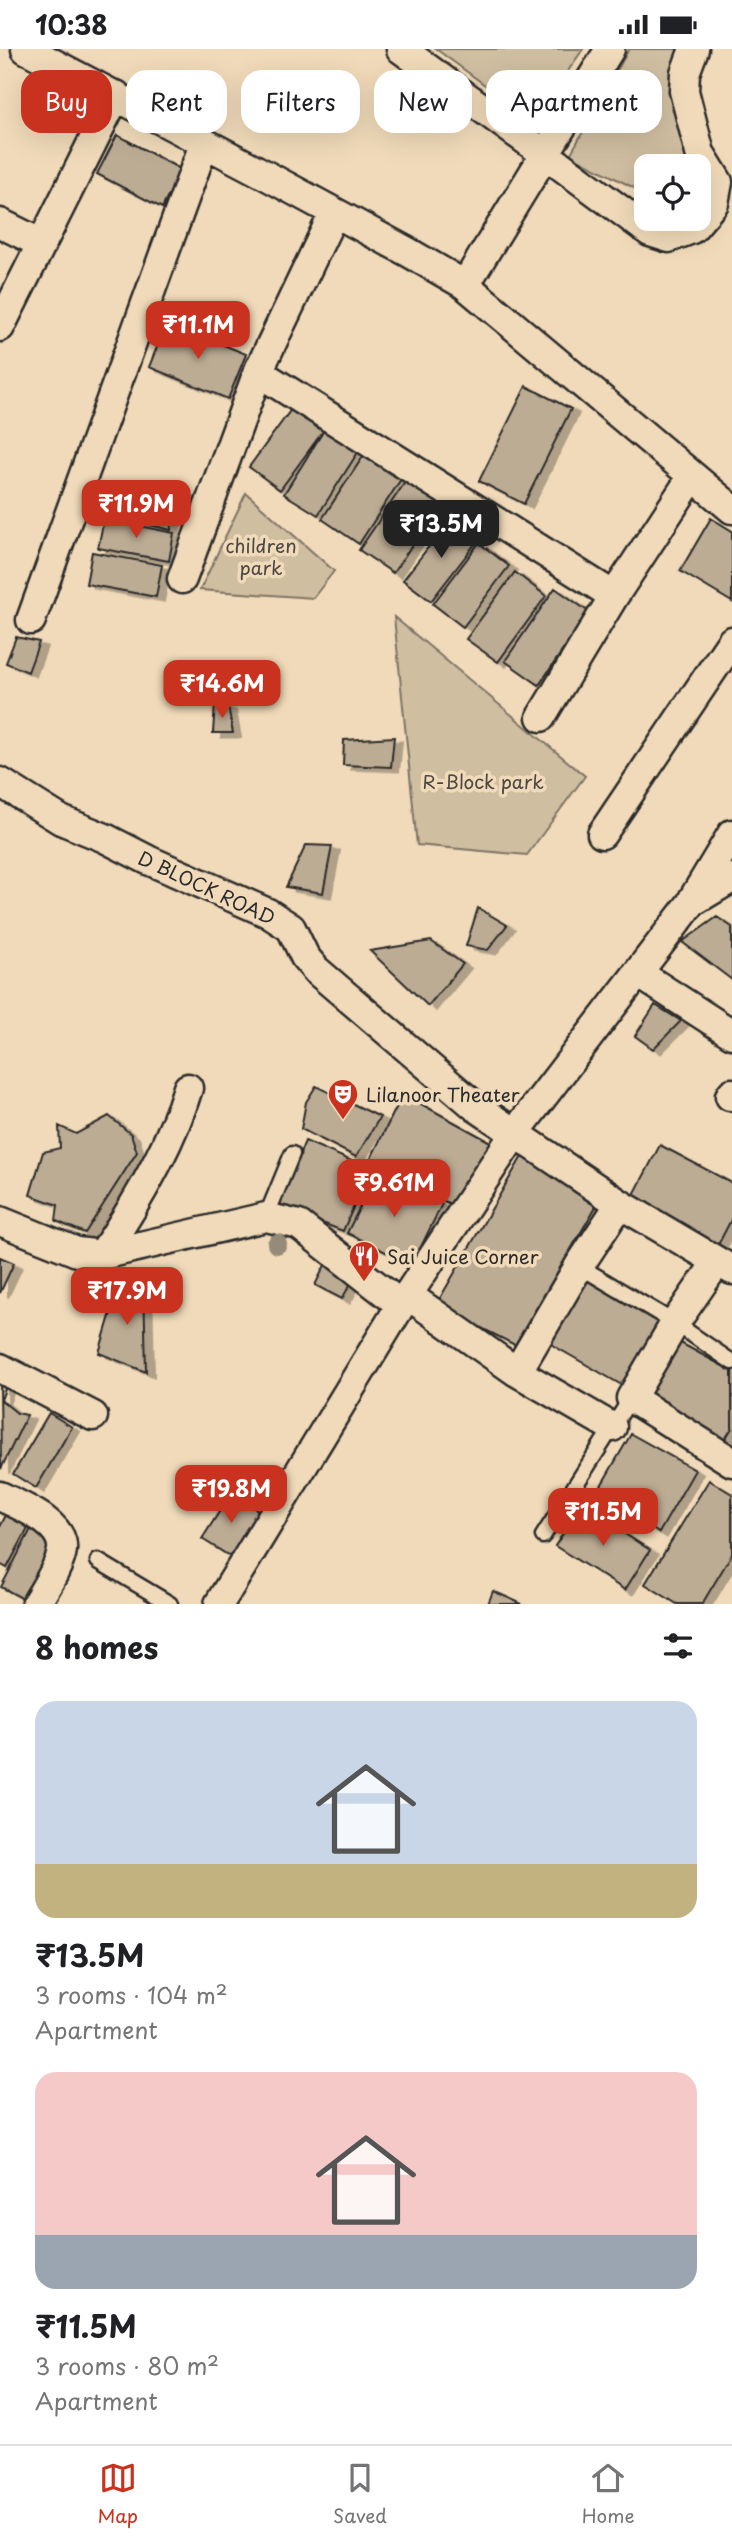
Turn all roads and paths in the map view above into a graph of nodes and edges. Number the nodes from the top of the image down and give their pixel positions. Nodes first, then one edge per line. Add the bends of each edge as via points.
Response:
1 (26, 49) edge
2 (401, 49) edge
3 (610, 49) edge
4 (694, 49) edge
5 (116, 95) junction
6 (204, 144) junction
7 (545, 153) junction
8 (334, 213) junction
9 (0, 223) edge
10 (42, 244) junction
11 (465, 285) junction
12 (0, 327) edge
13 (258, 372) junction
14 (692, 477) junction
15 (732, 509) edge
16 (182, 579) dead end
17 (614, 596) junction
18 (31, 619) dead end
19 (732, 641) edge
20 (541, 717) dead end
21 (0, 782) edge
22 (602, 834) dead end
23 (732, 834) edge
24 (732, 879) edge
25 (692, 902) junction
26 (638, 973) junction
27 (732, 1034) edge
28 (188, 1088) dead end
29 (514, 1133) junction
30 (292, 1154) dead end
31 (620, 1204) junction
32 (266, 1217) junction
33 (0, 1221) edge
34 (102, 1255) junction
35 (579, 1266) junction
36 (725, 1266) edge
37 (405, 1300) junction
38 (675, 1323) junction
39 (732, 1362) edge
40 (0, 1368) edge
41 (517, 1372) junction
42 (631, 1398) junction
43 (93, 1416) dead end
44 (612, 1427) junction
45 (732, 1462) edge
46 (0, 1496) edge
47 (542, 1536) dead end
48 (98, 1562) dead end
49 (36, 1604) edge
50 (170, 1604) edge
51 (219, 1604) edge

1 - 5 street
2 - 7 street
3 - 7 street
4 - 7 street via 684,91 700,153 718,182 715,203 692,229 669,239 650,232
5 - 6 street
5 - 10 street
6 - 8 street
6 - 18 street
7 - 11 street
8 - 11 street
8 - 13 street
9 - 10 street
10 - 12 street
11 - 14 street
13 - 16 street
13 - 17 street
14 - 15 street
14 - 17 street
17 - 20 street
19 - 22 street
21 - 29 street, D BLOCK ROAD via 61,820 268,913 291,928 316,970 476,1107
23 - 25 street
24 - 25 street
25 - 26 street
26 - 27 street
26 - 29 street
28 - 34 street via 171,1131
29 - 31 street, D BLOCK ROAD
29 - 37 street
30 - 32 lane
31 - 35 street
31 - 36 street, D BLOCK ROAD
32 - 34 street
32 - 37 street via 299,1226
33 - 34 street via 77,1252
35 - 38 lane
35 - 41 street
36 - 38 street
37 - 41 street
37 - 51 street
38 - 39 lane
38 - 42 street
40 - 43 street
41 - 44 street
42 - 44 lane
42 - 45 street
44 - 47 lane
46 - 49 street via 44,1519 58,1533 62,1550
48 - 50 lane

